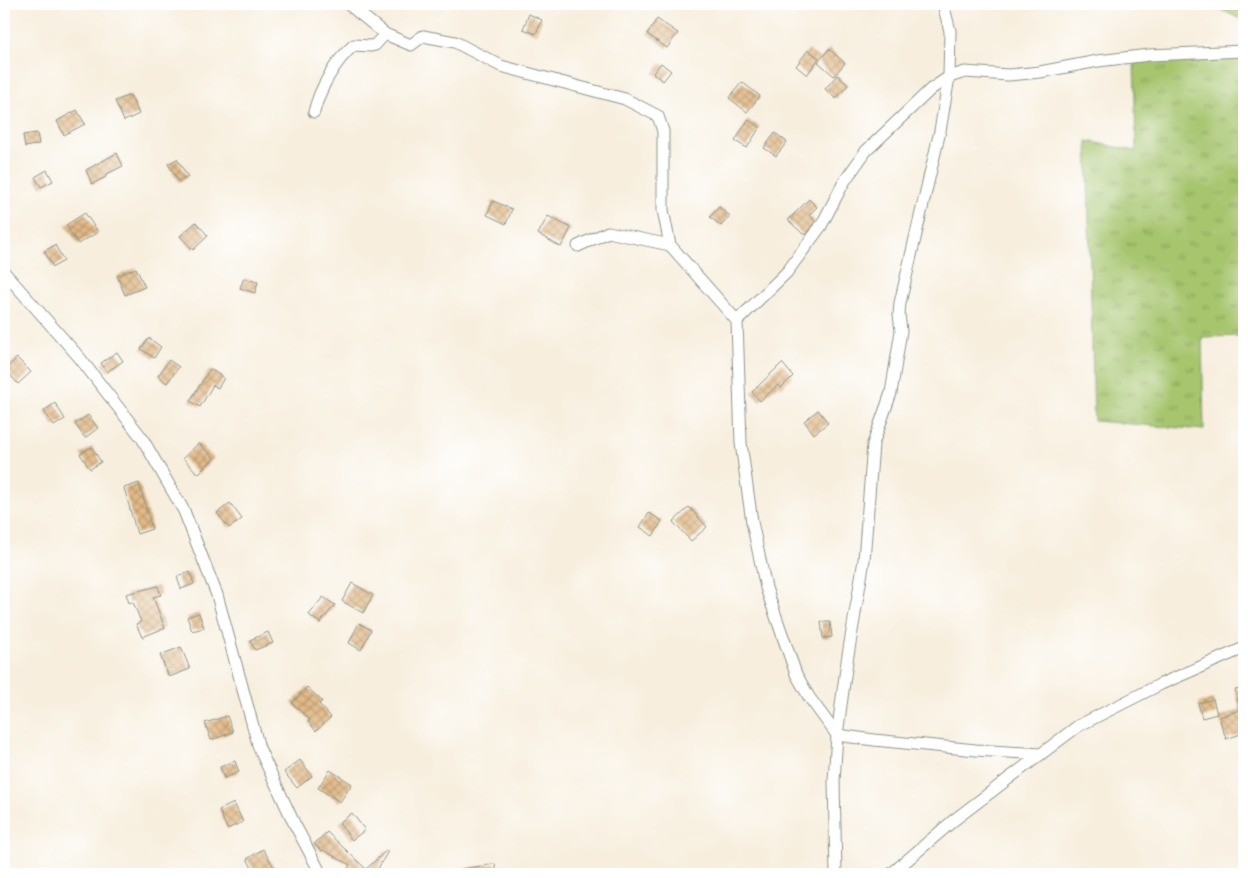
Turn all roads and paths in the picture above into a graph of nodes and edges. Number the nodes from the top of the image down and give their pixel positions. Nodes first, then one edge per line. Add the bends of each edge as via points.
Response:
1 (348, 4) edge
2 (943, 4) edge
3 (384, 34) junction
4 (1244, 51) edge
5 (949, 63) junction
6 (965, 72) junction
7 (949, 77) junction
8 (314, 112) dead end
9 (670, 245) junction
10 (578, 246) dead end
11 (4, 272) edge
12 (737, 321) junction
13 (1244, 648) edge
14 (837, 735) junction
15 (1041, 754) junction
16 (321, 874) edge
17 (836, 874) edge
18 (890, 874) edge

1 - 3 street
2 - 5 street via 950,31
3 - 8 street via 371,46 354,45 348,50 332,72
3 - 9 street via 411,44 423,36 455,42 501,66 625,99 658,116 663,131 664,210
4 - 6 street via 1149,55 1010,75
5 - 6 street
5 - 7 street
6 - 7 street
7 - 12 street via 866,151 844,182 821,226 787,272
7 - 14 street via 940,131 900,303 902,331 891,393 872,444 864,560
9 - 10 street via 608,232
9 - 12 street
11 - 16 street via 79,357 142,438 184,511 216,595 260,748
12 - 14 street via 741,443 752,522 766,588 796,674
13 - 15 street via 1161,684 1078,726
14 - 15 street
14 - 17 street via 834,781
15 - 18 street

